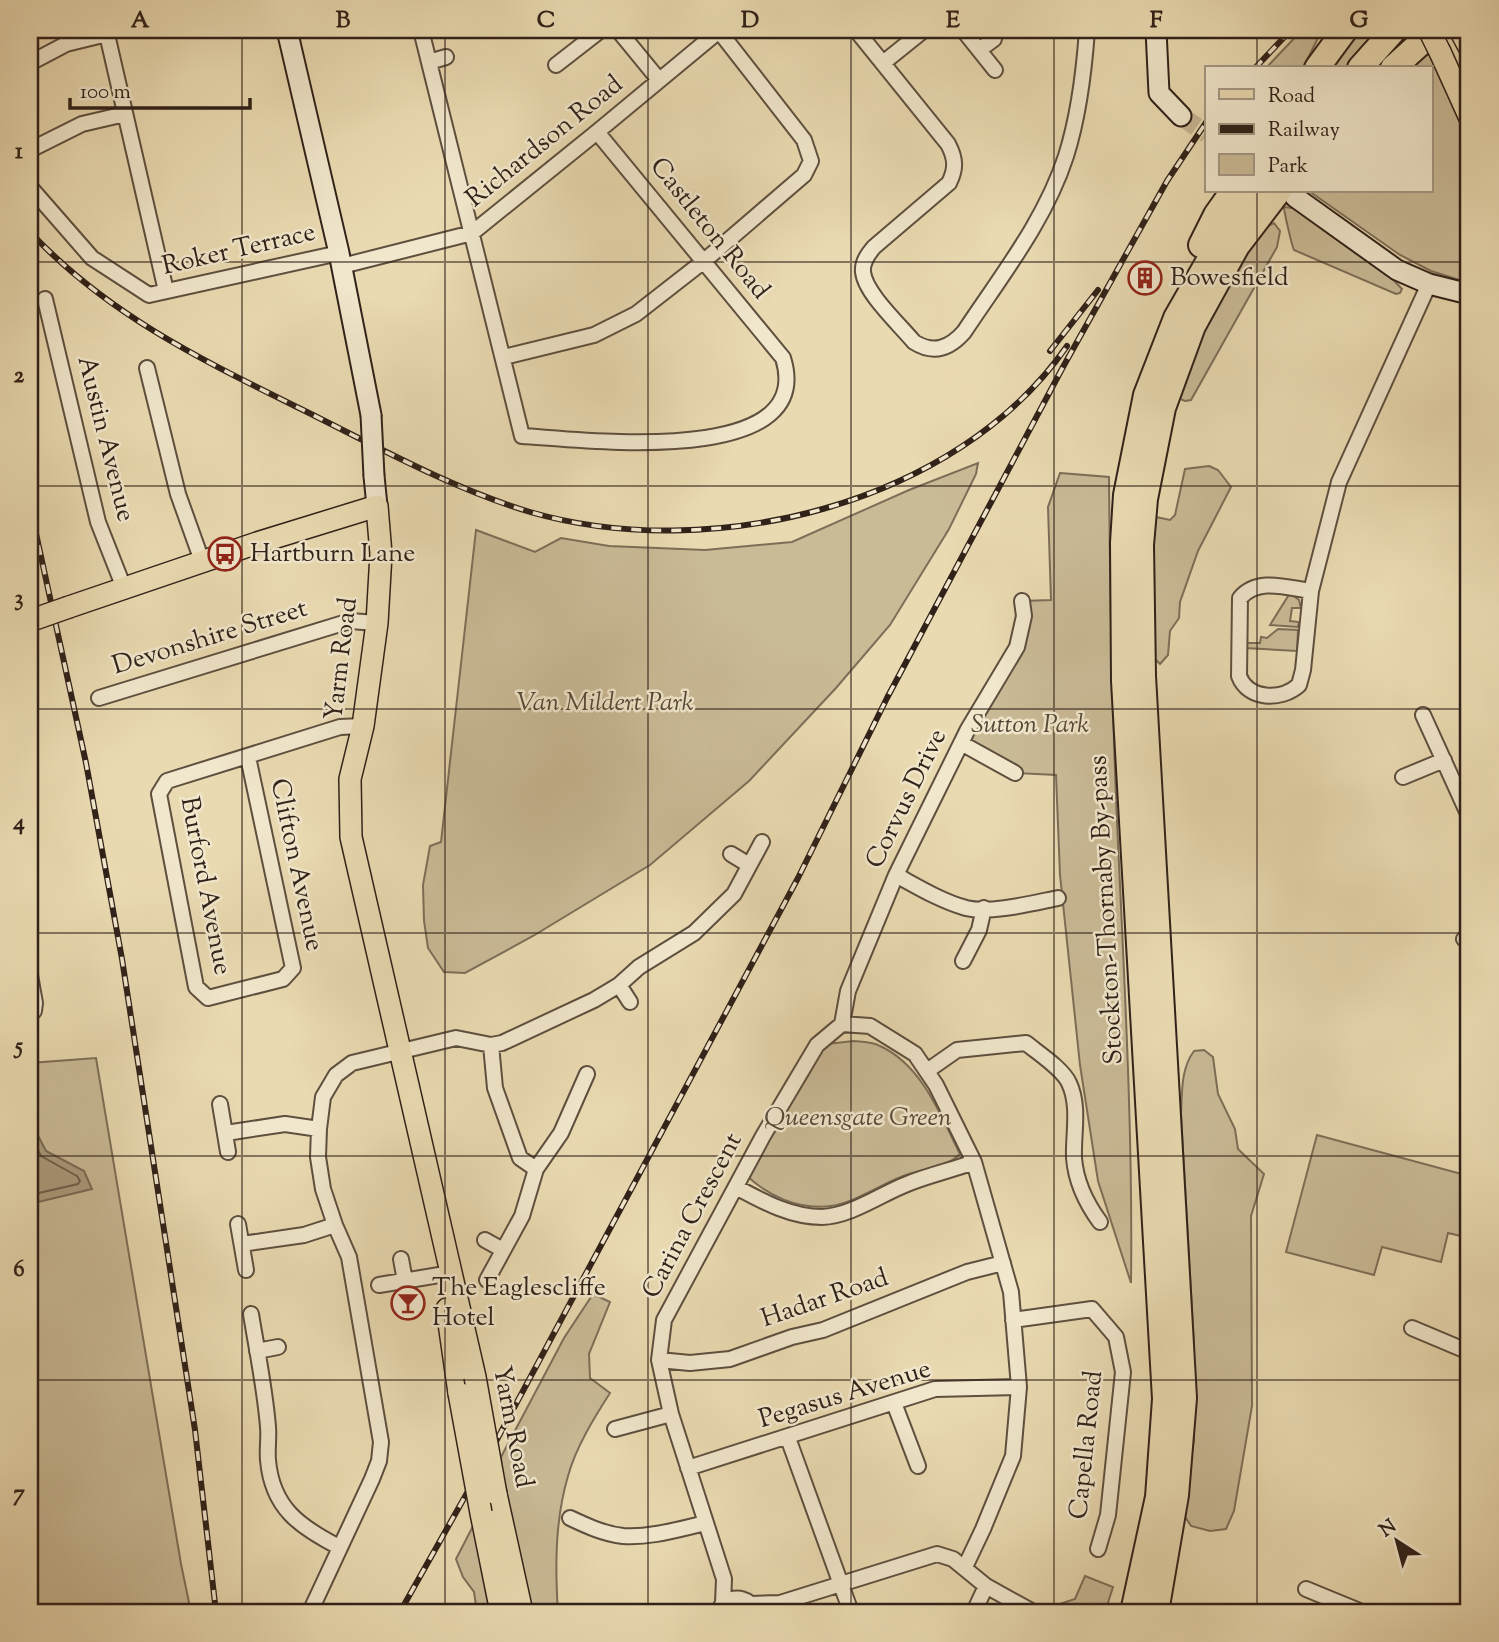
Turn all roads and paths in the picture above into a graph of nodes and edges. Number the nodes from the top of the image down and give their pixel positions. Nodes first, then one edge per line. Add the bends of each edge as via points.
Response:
1 (287, 30) edge
2 (421, 30) edge
3 (601, 30) edge
4 (618, 30) edge
5 (719, 30) edge
6 (856, 30) edge
7 (924, 30) edge
8 (963, 30) edge
9 (1087, 30) edge
10 (1156, 30) edge
11 (1331, 30) edge
12 (1345, 30) edge
13 (1394, 30) edge
14 (1420, 30) edge
15 (1429, 30) edge
16 (1460, 30) edge
17 (106, 32) edge
18 (994, 39) dead end
19 (1438, 41) edge
20 (1469, 47) edge
21 (979, 50) junction
22 (446, 57) dead end
23 (429, 62) junction
24 (30, 63) edge
25 (883, 63) junction
26 (556, 65) dead end
27 (1317, 66) edge
28 (1318, 66) edge
29 (1362, 66) edge
30 (1388, 66) edge
31 (1396, 66) edge
32 (995, 70) dead end
33 (659, 80) junction
34 (125, 114) junction
35 (1181, 116) tunnel mouth
36 (1469, 116) edge
37 (597, 132) junction
38 (30, 150) edge
39 (30, 187) edge
40 (1232, 192) edge
41 (1257, 192) edge
42 (1287, 194) edge
43 (472, 233) junction
44 (341, 259) junction
45 (704, 261) junction
46 (1429, 284) junction
47 (166, 291) junction
48 (1469, 294) edge
49 (45, 299) dead end
50 (504, 357) junction
51 (147, 369) dead end
52 (1146, 395) junction
53 (377, 506) junction
54 (202, 561) junction
55 (124, 588) junction
56 (1311, 591) junction
57 (1022, 601) dead end
58 (31, 620) edge
59 (377, 623) junction
60 (99, 698) dead end
61 (1423, 715) dead end
62 (363, 726) junction
63 (961, 743) junction
64 (248, 757) junction
65 (1444, 760) junction
66 (1015, 773) dead end
67 (1403, 777) dead end
68 (1469, 816) edge
69 (762, 842) dead end
70 (731, 854) dead end
71 (749, 865) junction
72 (896, 875) junction
73 (1058, 898) dead end
74 (984, 908) junction
75 (963, 961) dead end
76 (30, 975) edge
77 (619, 985) junction
78 (208, 998) joint
79 (630, 1002) dead end
80 (30, 1013) edge
81 (842, 1024) junction
82 (491, 1045) junction
83 (400, 1051) junction
84 (927, 1071) junction
85 (587, 1074) dead end
86 (220, 1104) dead end
87 (319, 1129) junction
88 (226, 1133) junction
89 (228, 1152) dead end
90 (974, 1162) junction
91 (536, 1168) junction
92 (736, 1186) junction
93 (1100, 1222) dead end
94 (238, 1224) dead end
95 (335, 1225) junction
96 (485, 1240) dead end
97 (242, 1244) junction
98 (503, 1250) junction
99 (401, 1259) dead end
100 (1003, 1263) junction
101 (246, 1270) dead end
102 (447, 1274) junction
103 (487, 1280) dead end
104 (405, 1281) junction
105 (379, 1285) dead end
106 (251, 1314) dead end
107 (1013, 1320) junction
108 (1412, 1328) dead end
109 (278, 1347) dead end
110 (257, 1351) junction
111 (1469, 1352) edge
112 (659, 1360) junction
113 (1019, 1387) junction
114 (894, 1403) junction
115 (671, 1414) junction
116 (615, 1429) dead end
117 (788, 1438) junction
118 (918, 1466) dead end
119 (688, 1468) junction
120 (570, 1518) dead end
121 (706, 1523) junction
122 (339, 1547) junction
123 (1098, 1549) dead end
124 (965, 1567) junction
125 (724, 1579) junction
126 (840, 1586) junction
127 (986, 1586) junction
128 (1306, 1589) dead end
129 (780, 1603) junction
130 (749, 1605) edge
131 (721, 1608) edge
132 (310, 1612) edge
133 (500, 1612) edge
134 (522, 1612) edge
135 (766, 1612) edge
136 (851, 1612) edge
137 (974, 1612) edge
138 (1033, 1612) edge
139 (1133, 1612) edge
140 (1156, 1612) edge
141 (1362, 1612) edge

1 - 44 street, Yarm Road
2 - 23 street
3 - 26 street
4 - 33 street
5 - 33 street, Richardson Road
5 - 45 street via 804,140 811,161 804,175
6 - 25 street
7 - 25 street
8 - 21 street
9 - 25 street via 1074,127 1056,182 964,332 955,343 933,350 914,342 873,293 863,273 874,247 954,173 948,144
10 - 35 street via 1159,93
11 - 27 highway
12 - 28 highway
13 - 29 highway
14 - 30 highway
15 - 19 main road, bridge
16 - 20 main road
17 - 24 street via 66,44
17 - 34 street
18 - 21 street
19 - 31 highway
19 - 36 main road
21 - 32 street
22 - 23 street
23 - 43 street
33 - 37 street, Richardson Road
34 - 38 street via 82,124
34 - 47 street
37 - 43 street, Richardson Road
37 - 45 street, Castleton Road
39 - 47 street, Roker Terrace via 92,258 149,295
40 - 52 highway via 1171,303 1149,361
41 - 52 highway, Stockton-Thornaby By-pass via 1223,236 1176,318
42 - 46 street via 1397,270
42 - 140 highway, Stockton-Thornaby By-pass via 1237,246 1193,326 1163,408 1145,499 1143,676 1184,1398 1176,1495
43 - 44 street, Richardson Road
43 - 50 street
44 - 47 street, Roker Terrace
44 - 53 street, Yarm Road, bridge via 371,415
45 - 50 street via 636,314 594,335
45 - 50 street, Castleton Road via 783,358 789,376 784,396 769,415 735,432 662,443 522,436
46 - 48 street
46 - 56 street via 1339,482
49 - 55 street, Austin Avenue via 98,522
51 - 54 street via 178,494
52 - 139 highway, Stockton-Thornaby By-pass via 1126,495 1124,681 1165,1399 1158,1497
53 - 54 main road
53 - 59 main road, Yarm Road via 381,554
54 - 55 main road
55 - 58 main road, bridge
56 - 56 street via 1298,685 1279,696 1254,694 1239,676 1240,598 1260,584
57 - 63 street, Corvus Drive via 1024,616 1017,648
59 - 60 street, Devonshire Street via 350,621
59 - 62 main road, Yarm Road
61 - 65 street
62 - 64 street via 340,727
62 - 83 main road, Yarm Road via 350,779 351,837
63 - 66 street
63 - 72 street, Corvus Drive
64 - 78 street, Clifton Avenue via 293,968 283,979
64 - 78 street, Burford Avenue via 167,781 159,794 196,987
65 - 67 street
65 - 68 street
69 - 71 street
70 - 71 street
71 - 77 street via 733,894 694,933
72 - 74 street via 968,909
72 - 81 street, Corvus Drive via 848,991
73 - 74 street
74 - 75 street
76 - 80 street via 35,1003
77 - 79 street
77 - 82 street via 530,1031
81 - 84 street via 870,1026 915,1054
81 - 92 street, Carina Crescent via 817,1045
82 - 83 street via 456,1038
82 - 91 street via 495,1088 520,1158
83 - 87 street via 352,1063 335,1075 323,1097
83 - 102 main road, Yarm Road
84 - 90 street
84 - 93 street via 957,1050 1026,1043 1048,1060 1069,1082 1075,1115 1074,1160 1082,1194
85 - 91 street via 561,1133
86 - 88 street
87 - 88 street via 285,1124
87 - 95 street via 323,1189
88 - 89 street
90 - 92 street via 823,1217 790,1212
90 - 100 street
91 - 98 street via 522,1216
92 - 112 street, Carina Crescent via 664,1320
94 - 97 street
95 - 97 street via 304,1235
95 - 122 street via 349,1257 381,1442 376,1470
96 - 98 street
97 - 101 street
98 - 103 street
99 - 104 street
100 - 107 street
100 - 112 street, Hadar Road via 730,1359
102 - 104 street
102 - 133 main road, Yarm Road, bridge via 458,1393
102 - 134 main road, Yarm Road, bridge via 475,1377
104 - 105 street
106 - 110 street
107 - 113 street
107 - 123 street, Capella Road via 1093,1309 1116,1337 1123,1372 1108,1515
108 - 111 street
109 - 110 street
110 - 122 street via 275,1492 302,1526
112 - 115 street, Carina Crescent
113 - 114 street, Pegasus Avenue via 935,1389
113 - 124 street via 1013,1456
114 - 117 street, Pegasus Avenue
114 - 118 street
115 - 116 street
115 - 119 street, Carina Crescent
117 - 119 street, Pegasus Avenue
117 - 126 street
119 - 121 street, Carina Crescent
120 - 121 street via 622,1536
121 - 125 street, Carina Crescent
122 - 132 street
124 - 126 street via 937,1554
124 - 127 street
125 - 130 street, Carina Crescent
125 - 131 street, Carina Crescent
126 - 129 street
126 - 136 street
127 - 137 street
127 - 138 street
128 - 141 street
129 - 130 street
129 - 135 street
130 - 131 street

